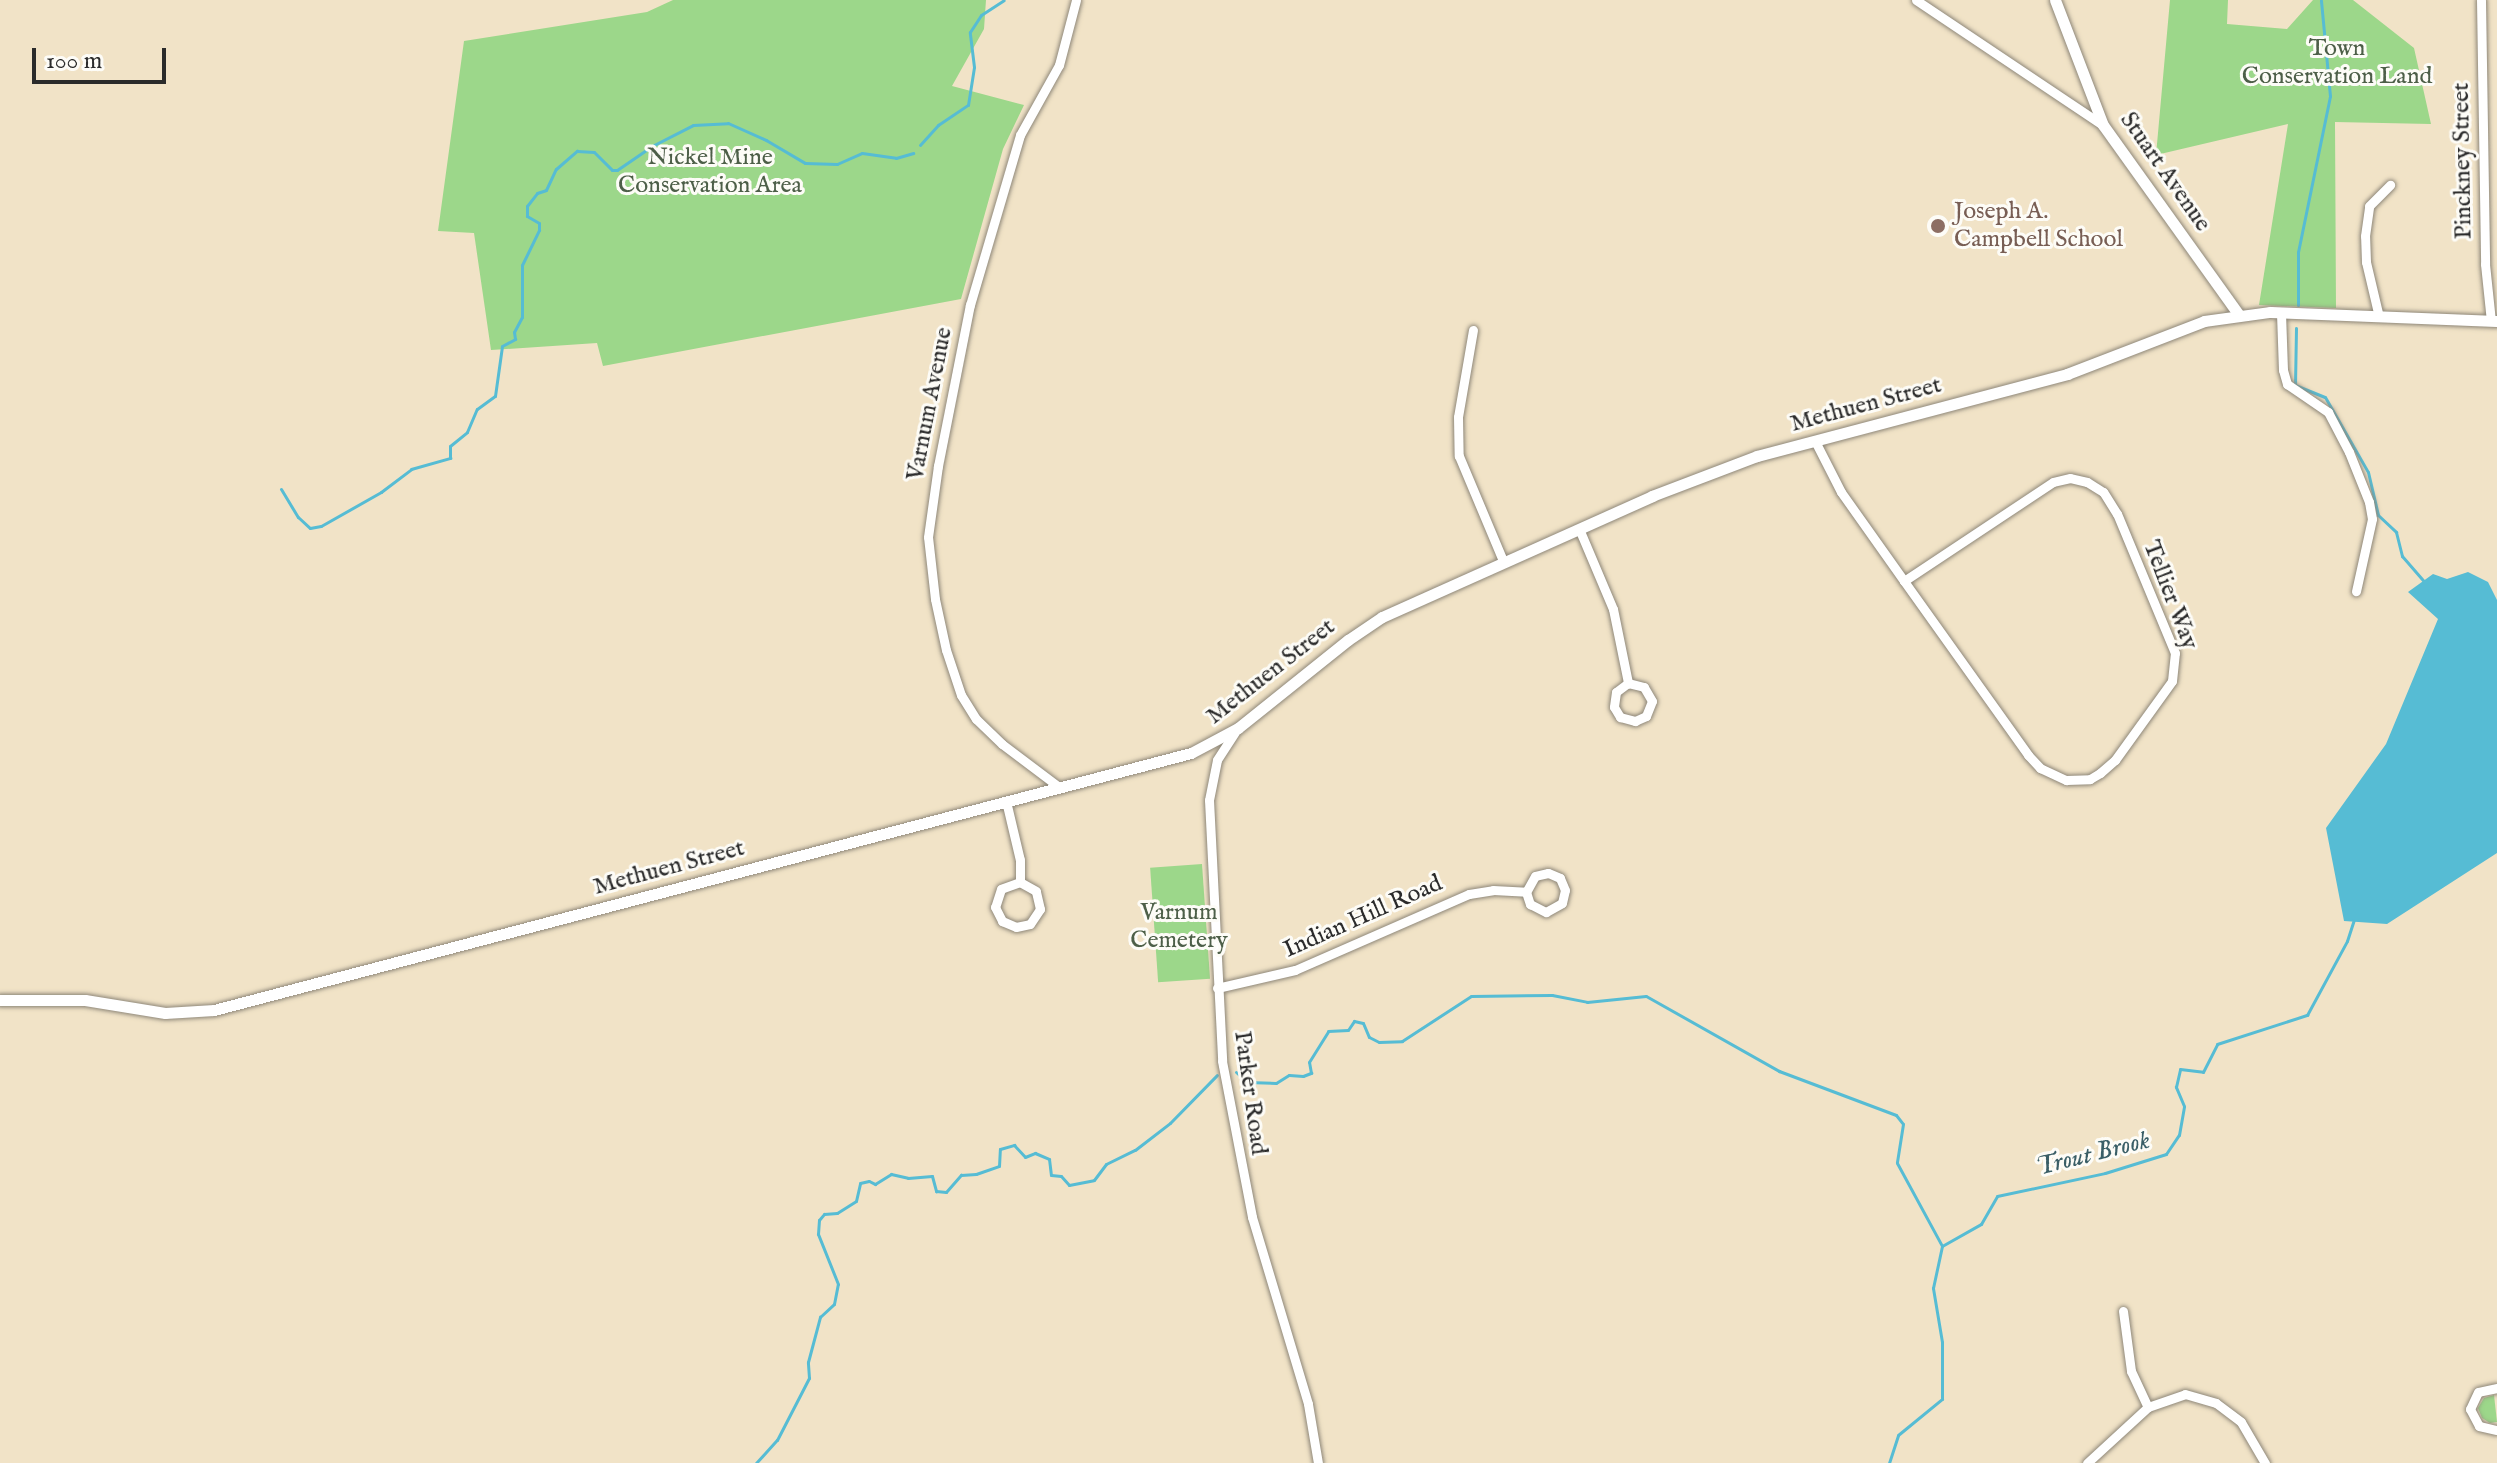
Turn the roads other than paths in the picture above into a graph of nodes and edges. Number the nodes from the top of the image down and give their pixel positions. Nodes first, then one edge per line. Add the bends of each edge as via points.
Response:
1 (1076, 0) edge
2 (1916, 0) edge
3 (2055, 0) edge
4 (2481, 0) edge
5 (2103, 125) junction
6 (2390, 185) dead end
7 (2281, 313) junction
8 (2239, 315) junction
9 (2379, 317) junction
10 (2494, 321) edge
11 (1473, 330) dead end
12 (1815, 441) junction
13 (1580, 531) junction
14 (1504, 563) junction
15 (1904, 581) junction
16 (2356, 591) dead end
17 (1628, 683) junction
18 (1240, 726) junction
19 (1059, 787) junction
20 (1006, 801) junction
21 (1020, 882) junction
22 (1526, 892) junction
23 (1217, 988) junction
24 (0, 1000) edge
25 (2123, 1311) dead end
26 (2497, 1388) edge
27 (2148, 1407) junction
28 (2497, 1430) edge
29 (1318, 1463) edge
30 (2087, 1463) edge
31 (2265, 1463) edge

1 - 19 street, Varnum Avenue via 1059,65 1020,135 970,305 928,537 935,599 961,695 1002,744
2 - 5 street
3 - 5 street, Stuart Avenue
4 - 10 street, Pinckney Street via 2485,264
5 - 8 street, Stuart Avenue
6 - 9 street via 2369,206 2365,236
7 - 8 street, Methuen Street
7 - 9 street, Methuen Street
7 - 16 street via 2287,384 2328,412 2369,502 2372,519
8 - 12 street, Methuen Street via 2184,327 2067,374
9 - 10 street, Methuen Street
11 - 14 street via 1458,417 1459,456
12 - 13 street, Methuen Street via 1726,466
12 - 15 street, Tellier Way via 1831,477
13 - 14 street, Methuen Street
13 - 17 street via 1613,609
14 - 18 street, Methuen Street via 1382,617
15 - 15 street, Tellier Way via 2028,755 2054,776 2090,779 2107,768 2172,681 2175,653 2117,514 2103,492 2087,482 2053,482
17 - 17 street via 1616,692 1614,707 1620,717 1635,721 1648,713 1651,697 1644,687
18 - 19 street, Methuen Street via 1191,753
18 - 23 street, Parker Road via 1223,748 1210,784
19 - 20 street, Methuen Street
20 - 21 street
20 - 24 street, Methuen Street via 214,1010 165,1013 85,1000
21 - 21 street via 1001,889 995,903 1002,921 1016,927 1033,921 1040,904 1033,888
22 - 22 street, Indian Hill Road via 1534,908 1546,912 1562,903 1565,890 1560,878 1548,873 1535,876
22 - 23 street, Indian Hill Road via 1481,891 1452,899 1295,970
23 - 29 street, Parker Road via 1237,1153 1308,1404
25 - 27 street via 2131,1371
26 - 28 street via 2478,1392 2470,1409 2479,1426
27 - 30 street
27 - 31 street via 2185,1394 2216,1403 2241,1422

